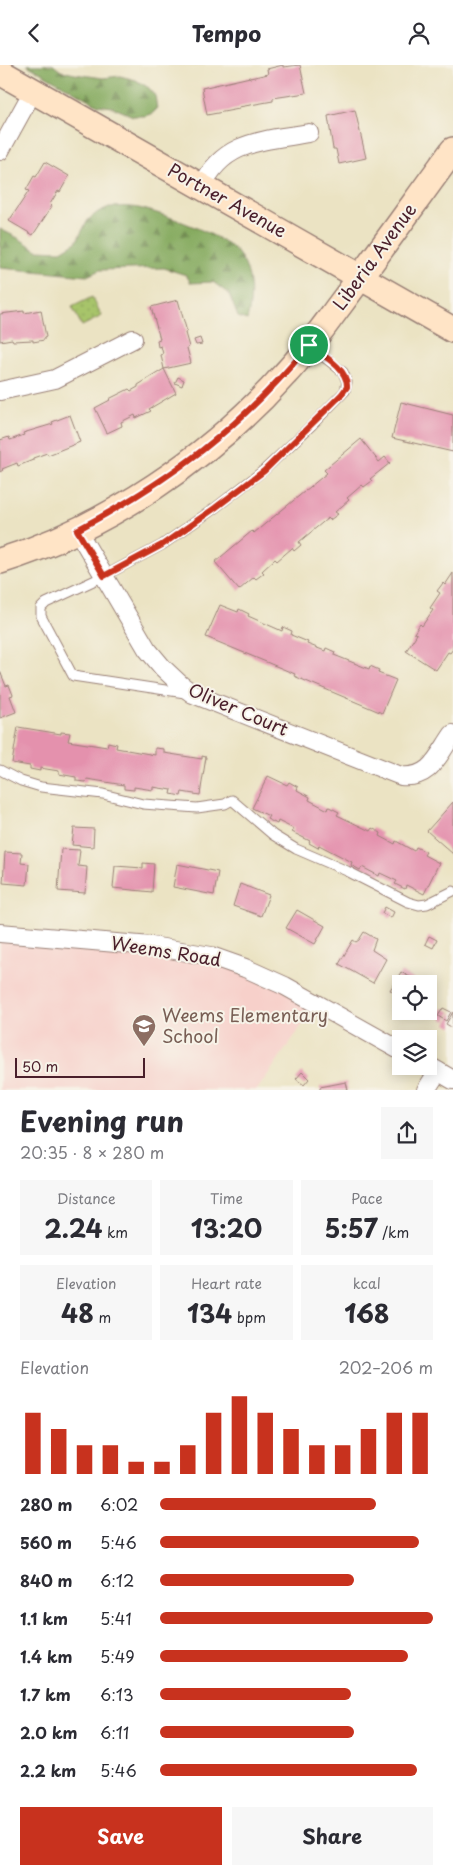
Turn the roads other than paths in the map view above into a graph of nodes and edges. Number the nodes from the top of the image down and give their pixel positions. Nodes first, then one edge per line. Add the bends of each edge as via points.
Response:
1 (0, 72) edge
2 (33, 91) junction
3 (308, 133) dead end
4 (453, 149) edge
5 (0, 151) edge
6 (202, 187) junction
7 (361, 277) junction
8 (453, 330) edge
9 (133, 339) dead end
10 (309, 345) junction
11 (0, 391) edge
12 (77, 530) junction
13 (0, 561) edge
14 (104, 576) junction
15 (194, 694) junction
16 (453, 734) edge
17 (0, 770) edge
18 (453, 891) edge
19 (0, 933) edge
20 (392, 1046) edge
21 (437, 1071) edge
22 (431, 1075) edge
23 (453, 1080) edge
24 (426, 1090) edge

1 - 2 main road, Portner Avenue
2 - 5 street
2 - 6 main road, Portner Avenue
3 - 6 street via 232,151 220,160
4 - 7 main road, Liberia Avenue
6 - 7 main road, Portner Avenue
7 - 8 main road, Portner Avenue
7 - 10 main road, Liberia Avenue
9 - 11 street via 54,379
10 - 12 main road, Liberia Avenue via 247,414 206,449 118,508
10 - 14 lane via 346,376 347,387 341,395 257,476 162,545
12 - 13 main road, Liberia Avenue
12 - 14 street, Oliver Court
14 - 15 street, Oliver Court via 147,649 163,669
14 - 15 lane via 41,608 41,616 73,676
15 - 16 street, Oliver Court via 401,776 420,775 429,769
17 - 18 lane via 41,787 103,794 143,804 197,808 232,800 273,835 296,849 408,902 427,904
19 - 20 street, Weems Road via 151,946 211,956 285,986
21 - 23 street
22 - 24 street

